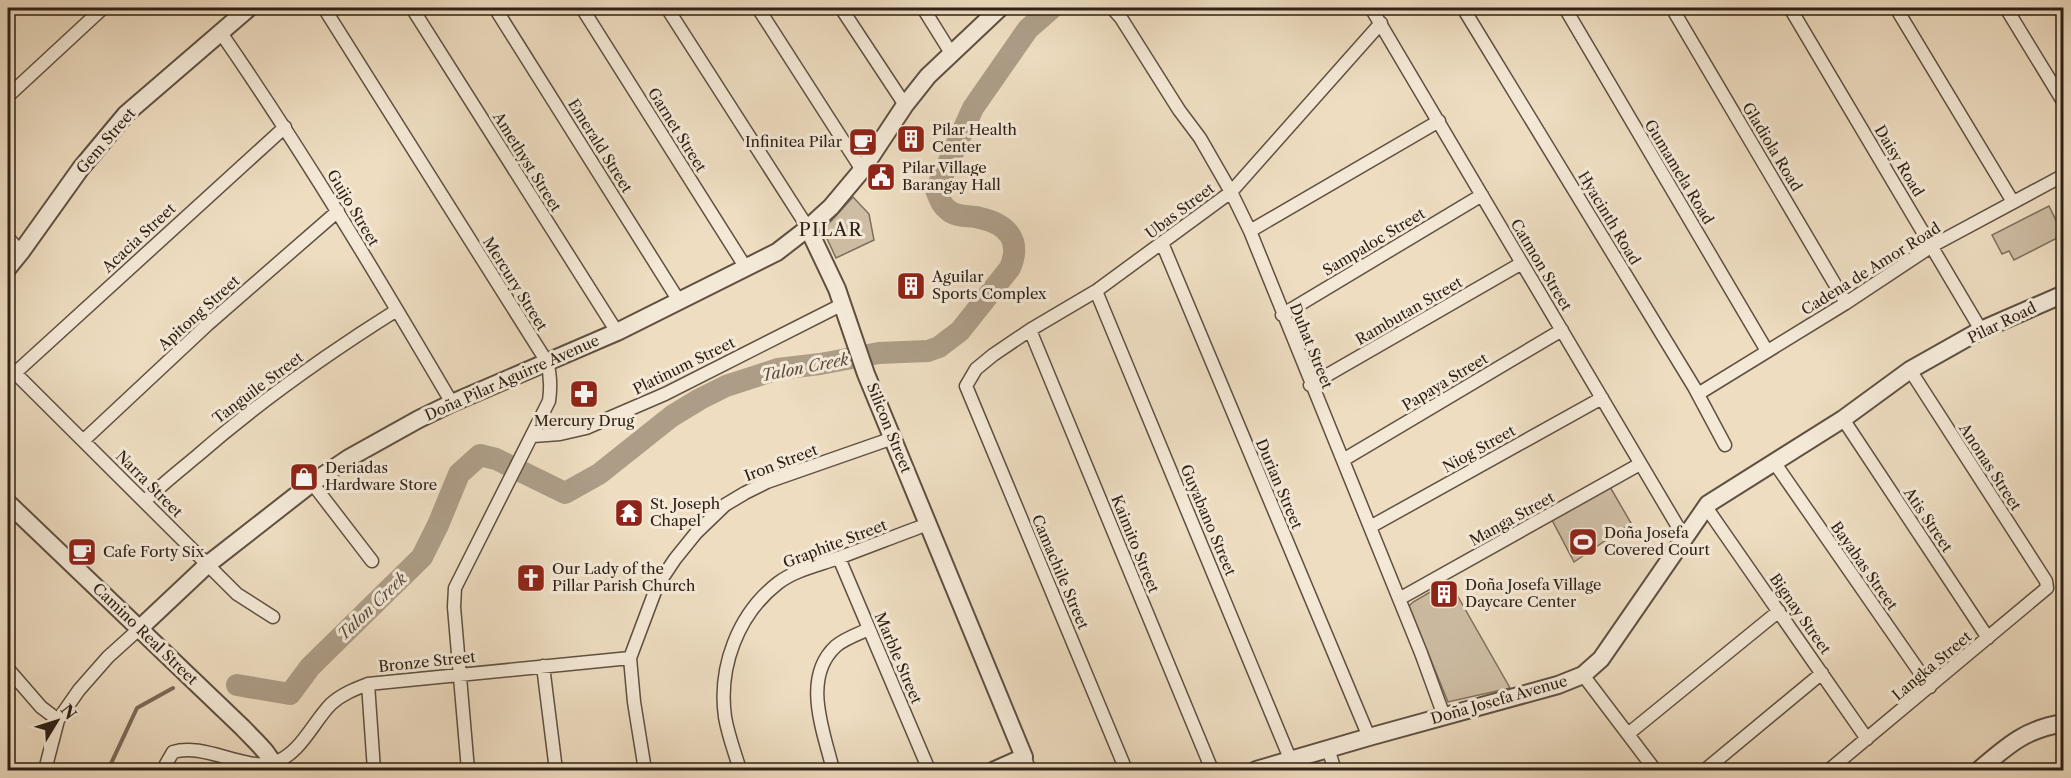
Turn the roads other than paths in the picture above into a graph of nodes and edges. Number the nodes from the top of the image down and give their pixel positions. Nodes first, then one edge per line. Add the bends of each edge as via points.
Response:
1 (103, 8) edge
2 (249, 8) edge
3 (324, 8) edge
4 (412, 8) edge
5 (495, 8) edge
6 (582, 8) edge
7 (667, 8) edge
8 (758, 8) edge
9 (842, 8) edge
10 (923, 8) edge
11 (1000, 8) edge
12 (1371, 8) edge
13 (1463, 8) edge
14 (1565, 8) edge
15 (1672, 8) edge
16 (1791, 8) edge
17 (1896, 8) edge
18 (2006, 8) edge
19 (1115, 11) edge
20 (1381, 23) junction
21 (221, 33) junction
22 (951, 53) junction
23 (8, 96) edge
24 (2064, 102) edge
25 (905, 105) junction
26 (1439, 121) junction
27 (285, 127) junction
28 (862, 170) junction
29 (2064, 175) edge
30 (1231, 192) junction
31 (1482, 195) junction
32 (2013, 202) junction
33 (338, 211) junction
34 (808, 228) junction
35 (1250, 231) junction
36 (8, 238) edge
37 (1162, 243) junction
38 (1932, 246) junction
39 (21, 252) junction
40 (1522, 263) junction
41 (8, 268) edge
42 (746, 268) junction
43 (1096, 291) junction
44 (2064, 294) edge
45 (679, 301) junction
46 (1846, 303) junction
47 (843, 304) junction
48 (398, 310) junction
49 (1282, 315) junction
50 (1029, 330) junction
51 (1562, 330) junction
52 (1981, 330) junction
53 (617, 332) junction
54 (1767, 351) junction
55 (1941, 354) joint
56 (547, 362) junction
57 (11, 370) edge
58 (1910, 370) junction
59 (1310, 385) junction
60 (966, 386) joint
61 (1698, 394) junction
62 (1602, 398) junction
63 (453, 403) junction
64 (1843, 419) junction
65 (533, 436) junction
66 (893, 438) junction
67 (84, 440) junction
68 (1725, 445) dead end
69 (1343, 460) junction
70 (1774, 462) junction
71 (1641, 464) junction
72 (312, 483) junction
73 (145, 501) junction
74 (8, 502) edge
75 (1706, 507) junction
76 (928, 524) junction
77 (1370, 527) junction
78 (1684, 537) junction
79 (839, 558) junction
80 (372, 561) dead end
81 (207, 565) junction
82 (2046, 581) joint
83 (1399, 599) junction
84 (1779, 611) junction
85 (273, 617) dead end
86 (139, 629) junction
87 (869, 629) junction
88 (1988, 638) junction
89 (630, 658) junction
90 (543, 666) junction
91 (8, 669) edge
92 (460, 673) junction
93 (1822, 673) junction
94 (1583, 675) junction
95 (368, 684) junction
96 (1930, 687) junction
97 (1444, 716) junction
98 (58, 720) junction
99 (2064, 723) edge
100 (1628, 734) junction
101 (1369, 737) junction
102 (1868, 739) junction
103 (1328, 749) junction
104 (1291, 760) junction
105 (1027, 764) edge
106 (275, 767) edge
107 (45, 771) edge
108 (167, 771) edge
109 (374, 771) edge
110 (468, 771) edge
111 (556, 771) edge
112 (645, 771) edge
113 (740, 771) edge
114 (833, 771) edge
115 (929, 771) edge
116 (995, 771) edge
117 (1126, 771) edge
118 (1212, 771) edge
119 (1256, 771) edge
120 (1335, 771) edge
121 (1655, 771) edge
122 (1705, 771) edge
123 (1829, 771) edge
124 (1978, 771) edge

1 - 23 street
2 - 21 street, Gem Street
3 - 56 street, Mercury Street
4 - 53 street, Amethyst Street
5 - 45 street, Emerald Street
6 - 42 street, Garnet Street
7 - 34 street, Silicon Street
8 - 28 street
9 - 25 street
10 - 22 street
11 - 22 street, Doña Pilar Aguirre Avenue
12 - 20 street, Catmon Street
13 - 61 street, Hyacinth Road
14 - 54 street, Gumamela Road
15 - 46 street, Gladiola Road
16 - 38 street, Daisy Road
17 - 32 street
18 - 24 street
19 - 30 street, Duhat Street via 1200,138
20 - 26 street, Catmon Street
20 - 30 street, Ubas Street
21 - 27 street, Guijo Street
21 - 39 street, Gem Street via 126,114 81,168
22 - 25 street, Doña Pilar Aguirre Avenue
25 - 28 street, Doña Pilar Aguirre Avenue
26 - 31 street, Catmon Street
26 - 35 street
27 - 33 street, Guijo Street
27 - 57 street, Acacia Street
28 - 34 street, Doña Pilar Aguirre Avenue
29 - 32 street, Cadena de Amor Road
30 - 35 street, Duhat Street
30 - 37 street, Ubas Street
31 - 40 street, Catmon Street
31 - 49 street, Sampaloc Street
32 - 38 street, Cadena de Amor Road
33 - 48 street, Guijo Street
33 - 67 street, Apitong Street via 207,325
34 - 42 street, Doña Pilar Aguirre Avenue via 777,252
34 - 47 street, Silicon Street
35 - 49 street, Duhat Street
36 - 39 street
37 - 43 street, Ubas Street
37 - 101 street, Durian Street
38 - 46 street, Cadena de Amor Road
38 - 52 street, Daisy Road
39 - 41 street, Gem Street
40 - 51 street, Catmon Street
40 - 59 street, Rambutan Street
42 - 45 street, Doña Pilar Aguirre Avenue
43 - 50 street, Ubas Street
43 - 104 street, Guyabano Street
44 - 52 street, Pilar Road
45 - 53 street, Doña Pilar Aguirre Avenue
46 - 54 street, Cadena de Amor Road
47 - 65 street, Platinum Street via 665,394 586,428
47 - 66 street, Silicon Street
48 - 63 street, Guijo Street
48 - 73 street, Tanguile Street via 289,382
49 - 59 street, Duhat Street
50 - 60 street, Ubas Street via 976,369
50 - 118 street, Kaimito Street
51 - 62 street, Catmon Street
51 - 69 street, Papaya Street
52 - 55 street, Pilar Road
53 - 56 street, Doña Pilar Aguirre Avenue
54 - 61 street, Cadena de Amor Road
55 - 58 street, Doña Josefa Avenue
56 - 63 street, Doña Pilar Aguirre Avenue
56 - 65 street, Mercury Street via 549,401
57 - 67 street, Narra Street
58 - 64 street, Doña Josefa Avenue
58 - 82 street, Anonas Street
59 - 69 street, Duhat Street
60 - 117 street, Camachile Street
61 - 68 street, Hyacinth Road
62 - 71 street, Catmon Street
62 - 77 street, Niog Street
63 - 72 street, Doña Pilar Aguirre Avenue via 384,438
64 - 70 street, Doña Josefa Avenue
64 - 88 street, Atis Street
65 - 92 street, Mercury Street via 455,588
66 - 76 street, Silicon Street
66 - 89 street, Iron Street via 767,482 725,505 696,533 657,586
67 - 73 street, Narra Street
69 - 77 street, Duhat Street
70 - 75 street, Doña Josefa Avenue
70 - 96 street, Bayabas Street
71 - 78 street, Catmon Street
71 - 83 street, Manga Street
72 - 80 street
72 - 81 street, Doña Pilar Aguirre Avenue
73 - 81 street, Narra Street
74 - 86 street, Camino Real Street
75 - 78 street, Doña Josefa Avenue
75 - 84 street, Bignay Street
76 - 79 street, Graphite Street
76 - 105 street, Silicon Street
77 - 83 street, Duhat Street
78 - 94 street, Doña Josefa Avenue via 1601,659
79 - 87 street, Marble Street
79 - 113 street, Graphite Street via 780,582 760,599 741,627 728,655 723,687 725,717
81 - 85 street, Narra Street via 237,594
81 - 86 street, Doña Pilar Aguirre Avenue
82 - 88 street, Langka Street via 2046,591
83 - 97 street, Duhat Street
84 - 93 street, Bignay Street
84 - 100 street
86 - 98 street, Doña Pilar Aguirre Avenue via 108,657
86 - 106 street, Camino Real Street via 243,728
87 - 114 street via 838,645 819,672 819,712
87 - 115 street, Marble Street
88 - 96 street, Langka Street
89 - 90 street, Bronze Street
89 - 112 street, Iron Street
90 - 92 street, Bronze Street
90 - 111 street
91 - 98 street via 41,707
92 - 95 street, Bronze Street
92 - 110 street, Mercury Street
93 - 102 street, Bignay Street
93 - 122 street
94 - 97 street, Doña Josefa Avenue
94 - 100 street
95 - 106 street, Bronze Street via 333,702
95 - 109 street
96 - 102 street, Langka Street
97 - 101 street, Doña Josefa Avenue
98 - 107 street, Doña Pilar Aguirre Avenue
99 - 124 street via 2042,726 2025,735
100 - 121 street
101 - 103 street, Doña Josefa Avenue
102 - 123 street, Langka Street
103 - 104 street, Doña Josefa Avenue
103 - 120 street
104 - 119 street, Doña Josefa Avenue
105 - 116 street
106 - 108 street via 184,748 173,752 166,764

